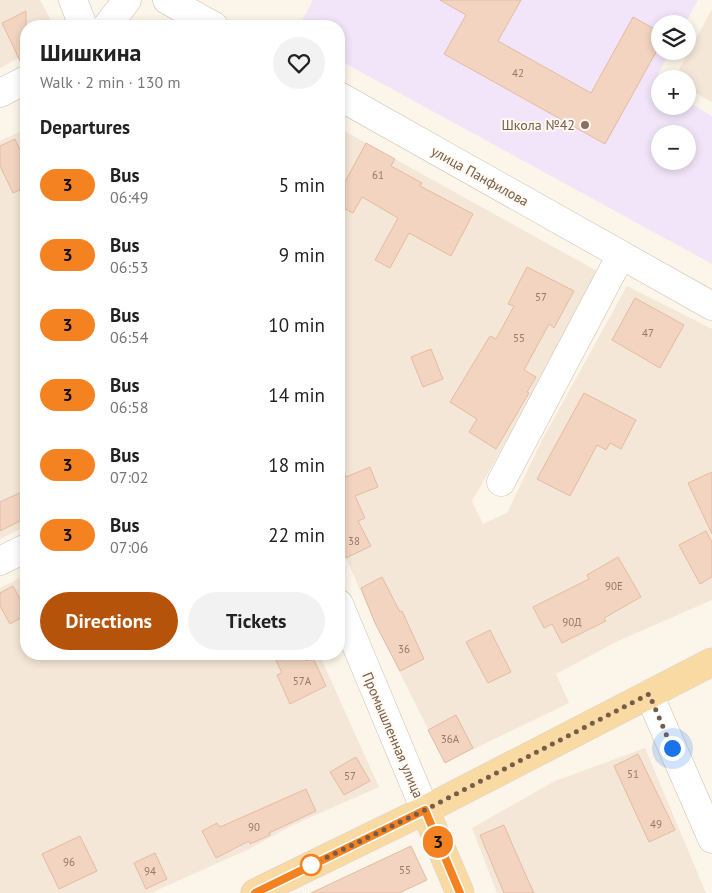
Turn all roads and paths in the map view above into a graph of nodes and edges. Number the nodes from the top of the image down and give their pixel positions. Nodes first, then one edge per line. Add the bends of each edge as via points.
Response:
1 (73, 0) edge
2 (126, 0) edge
3 (167, 0) edge
4 (81, 20) edge
5 (111, 20) edge
6 (203, 20) edge
7 (20, 83) edge
8 (0, 94) edge
9 (345, 99) edge
10 (621, 255) junction
11 (712, 306) edge
12 (501, 482) dead end
13 (20, 551) edge
14 (0, 561) edge
15 (345, 618) edge
16 (712, 662) edge
17 (649, 694) junction
18 (425, 810) junction
19 (712, 839) edge
20 (255, 893) edge
21 (460, 893) edge

1 - 4 street
2 - 5 street
3 - 6 street
7 - 8 street
9 - 10 street, улица Панфилова
10 - 11 street, улица Панфилова
10 - 12 street
13 - 14 street
15 - 18 street, Промышленная улица
16 - 17 main road
17 - 18 main road
17 - 19 street
18 - 20 main road
18 - 21 main road, Промышленная улица

